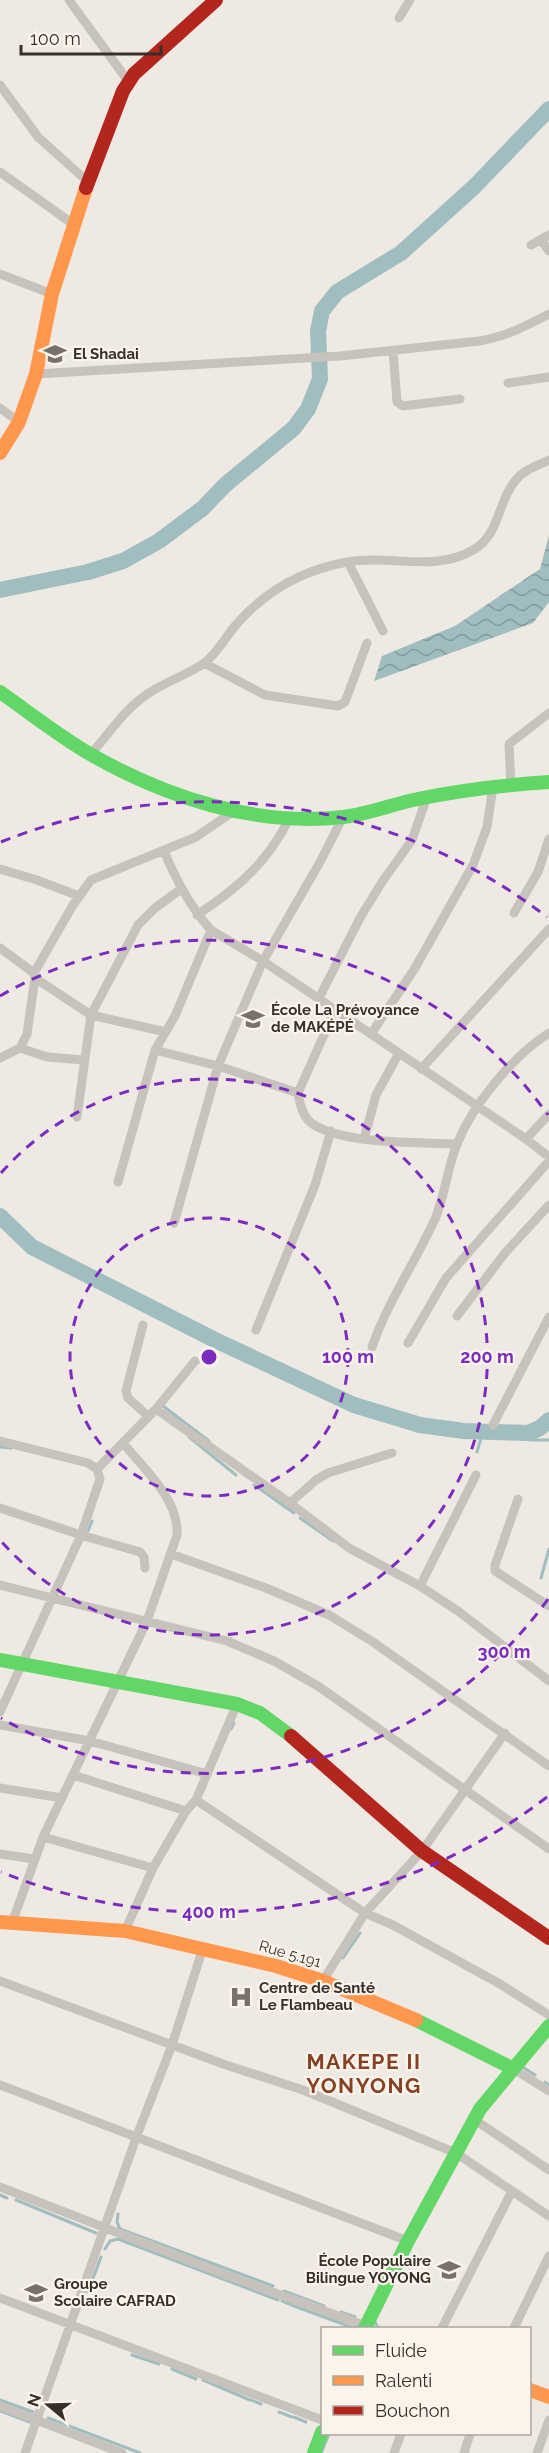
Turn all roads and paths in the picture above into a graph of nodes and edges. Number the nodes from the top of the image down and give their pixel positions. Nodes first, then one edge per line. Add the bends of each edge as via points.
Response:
1 (69, 0) edge
2 (216, 0) edge
3 (410, 0) edge
4 (399, 18) dead end
5 (128, 81) junction
6 (0, 85) edge
7 (0, 172) edge
8 (87, 181) junction
9 (73, 224) junction
10 (545, 238) edge
11 (531, 245) dead end
12 (549, 252) edge
13 (0, 274) edge
14 (52, 294) junction
15 (549, 314) edge
16 (393, 351) junction
17 (36, 374) junction
18 (549, 377) edge
19 (508, 383) dead end
20 (460, 399) dead end
21 (0, 408) edge
22 (19, 422) junction
23 (0, 453) edge
24 (549, 460) edge
25 (348, 562) junction
26 (383, 630) dead end
27 (367, 643) dead end
28 (204, 663) junction
29 (0, 692) edge
30 (549, 713) edge
31 (90, 755) junction
32 (549, 782) edge
33 (511, 785) junction
34 (493, 787) junction
35 (427, 797) junction
36 (234, 811) junction
37 (290, 817) junction
38 (343, 817) junction
39 (549, 839) edge
40 (164, 851) junction
41 (0, 869) edge
42 (181, 889) junction
43 (79, 896) junction
44 (514, 913) dead end
45 (197, 915) junction
46 (211, 930) junction
47 (549, 931) edge
48 (0, 948) edge
49 (263, 961) junction
50 (35, 976) junction
51 (319, 998) junction
52 (335, 1010) junction
53 (91, 1015) junction
54 (166, 1032) junction
55 (549, 1033) edge
56 (371, 1034) junction
57 (20, 1048) junction
58 (155, 1050) junction
59 (399, 1053) junction
60 (0, 1058) edge
61 (84, 1059) junction
62 (218, 1066) junction
63 (421, 1069) junction
64 (297, 1093) junction
65 (478, 1107) junction
66 (549, 1114) edge
67 (77, 1117) dead end
68 (331, 1131) junction
69 (364, 1138) junction
70 (526, 1139) junction
71 (457, 1144) junction
72 (549, 1159) edge
73 (118, 1182) dead end
74 (549, 1205) edge
75 (174, 1223) dead end
76 (457, 1316) dead end
77 (549, 1317) edge
78 (143, 1325) dead end
79 (256, 1330) dead end
80 (408, 1343) dead end
81 (372, 1347) dead end
82 (195, 1361) dead end
83 (156, 1409) junction
84 (148, 1416) junction
85 (493, 1425) dead end
86 (0, 1441) edge
87 (123, 1443) junction
88 (392, 1453) dead end
89 (97, 1469) junction
90 (476, 1475) dead end
91 (518, 1499) dead end
92 (290, 1503) junction
93 (0, 1508) edge
94 (81, 1535) junction
95 (171, 1554) junction
96 (145, 1568) dead end
97 (0, 1585) edge
98 (420, 1586) junction
99 (53, 1597) junction
100 (549, 1606) edge
101 (147, 1621) junction
102 (0, 1660) edge
103 (21, 1665) junction
104 (117, 1681) junction
105 (549, 1681) edge
106 (237, 1704) junction
107 (0, 1712) edge
108 (0, 1725) edge
109 (505, 1733) junction
110 (90, 1742) junction
111 (549, 1766) edge
112 (207, 1773) junction
113 (74, 1775) junction
114 (0, 1788) edge
115 (465, 1789) junction
116 (62, 1798) junction
117 (196, 1800) junction
118 (186, 1811) junction
119 (43, 1837) junction
120 (549, 1849) edge
121 (423, 1851) junction
122 (0, 1854) edge
123 (34, 1859) junction
124 (153, 1868) junction
125 (365, 1913) junction
126 (6, 1922) edge
127 (125, 1931) junction
128 (549, 1938) edge
129 (203, 1947) junction
130 (0, 1981) edge
131 (323, 1981) junction
132 (549, 2015) edge
133 (549, 2026) edge
134 (172, 2045) junction
135 (512, 2068) junction
136 (0, 2085) edge
137 (549, 2091) edge
138 (475, 2120) junction
139 (136, 2139) junction
140 (456, 2153) junction
141 (549, 2170) edge
142 (0, 2187) edge
143 (512, 2190) junction
144 (549, 2217) edge
145 (106, 2229) junction
146 (408, 2241) junction
147 (549, 2256) edge
148 (0, 2298) edge
149 (72, 2326) junction
150 (365, 2327) edge
151 (368, 2327) edge
152 (443, 2327) edge
153 (514, 2327) edge
154 (531, 2390) edge
155 (549, 2397) edge
156 (0, 2406) edge
157 (36, 2420) junction
158 (321, 2420) edge
159 (549, 2420) edge
160 (321, 2435) edge
161 (400, 2435) edge
162 (469, 2435) edge
163 (26, 2453) edge
164 (122, 2453) edge
165 (314, 2453) edge
166 (394, 2453) edge
167 (464, 2453) edge
168 (537, 2453) edge

1 - 5 street
2 - 5 street
3 - 4 street
5 - 8 street
6 - 8 street via 38,137
7 - 9 street
8 - 9 street
9 - 14 street
10 - 11 street
10 - 12 street
13 - 14 street
14 - 17 street
15 - 16 street via 497,339
16 - 17 street
16 - 20 street via 399,405
17 - 22 street
18 - 19 street
21 - 22 street
22 - 23 street
24 - 25 street via 516,480 487,540 473,550 432,562
25 - 26 street
25 - 28 street via 292,580 269,592
27 - 28 street via 345,702 338,706 265,694
28 - 31 street via 147,694
29 - 31 street
30 - 33 street via 509,744
31 - 36 street via 161,787
32 - 33 street
33 - 34 street
34 - 35 street
34 - 56 street via 487,827 473,865 415,968
35 - 38 street
35 - 51 street via 412,840 360,918
36 - 37 street
36 - 40 street via 196,837
37 - 38 street
37 - 45 street via 275,846 259,865 233,890
38 - 49 street
39 - 44 street via 538,872
40 - 42 street
40 - 43 street via 99,875
41 - 43 street
42 - 45 street
42 - 53 street via 138,925
43 - 50 street
45 - 46 street
46 - 49 street
46 - 54 street
47 - 63 street
48 - 50 street
49 - 51 street
49 - 62 street
50 - 53 street
50 - 57 street via 27,1034
51 - 52 street
52 - 56 street
52 - 64 street
53 - 54 street
53 - 61 street
54 - 58 street
55 - 65 street via 514,1060
56 - 59 street
57 - 60 street
57 - 61 street via 47,1057
58 - 62 street
58 - 73 street
59 - 63 street
59 - 69 street via 376,1095
61 - 67 street
62 - 64 street
62 - 75 street
63 - 65 street
64 - 68 street via 305,1116 314,1125
65 - 70 street
65 - 71 street
66 - 70 street
68 - 69 street
68 - 79 street via 315,1185
69 - 71 street
70 - 72 street
71 - 81 street via 435,1219 385,1311
72 - 80 street via 446,1278
74 - 76 street via 505,1253
77 - 85 street
78 - 84 street via 126,1391 128,1398
82 - 83 street
83 - 84 street
83 - 92 street
84 - 87 street
86 - 89 street via 88,1463
87 - 89 street
87 - 95 street via 172,1507 177,1526
88 - 92 street via 328,1473
89 - 94 street via 100,1479
90 - 98 street
91 - 100 street via 495,1571
92 - 98 street via 350,1548
93 - 94 street
94 - 96 street via 140,1552
94 - 99 street
95 - 101 street
95 - 109 street via 266,1587 329,1615
97 - 99 street
98 - 105 street
99 - 101 street
99 - 103 street
101 - 104 street
101 - 115 street via 226,1641 274,1661 318,1686
102 - 103 street
103 - 104 street
103 - 107 street
104 - 106 street
104 - 110 street
106 - 112 street
106 - 121 street via 279,1725
108 - 110 street
109 - 111 street
109 - 115 street
110 - 112 street
110 - 113 street
112 - 117 street
113 - 116 street
113 - 118 street
114 - 116 street
115 - 120 street
115 - 121 street
116 - 119 street
117 - 118 street
117 - 125 street
118 - 124 street
119 - 123 street
119 - 124 street
121 - 125 street
121 - 128 street
122 - 123 street
123 - 126 street
124 - 127 street
125 - 131 street
125 - 132 street via 500,1983
126 - 127 street, Rue 5.191
127 - 129 street, Rue 5.191
129 - 131 street, Rue 5.191
129 - 134 street
130 - 134 street
131 - 135 street, Rue 5.191 via 417,2020
133 - 135 street
134 - 139 street
134 - 140 street via 303,2090
135 - 137 street, Rue 5.191
135 - 138 street
136 - 139 street
138 - 140 street
138 - 141 street
139 - 145 street
139 - 146 street
140 - 143 street
140 - 146 street
142 - 145 street
143 - 144 street
143 - 152 street
145 - 149 street
145 - 150 street
146 - 151 street
147 - 153 street
148 - 149 street
149 - 157 street
149 - 158 street
154 - 155 street
156 - 157 street
157 - 163 street
157 - 164 street
159 - 168 street
160 - 165 street
161 - 166 street
162 - 167 street

